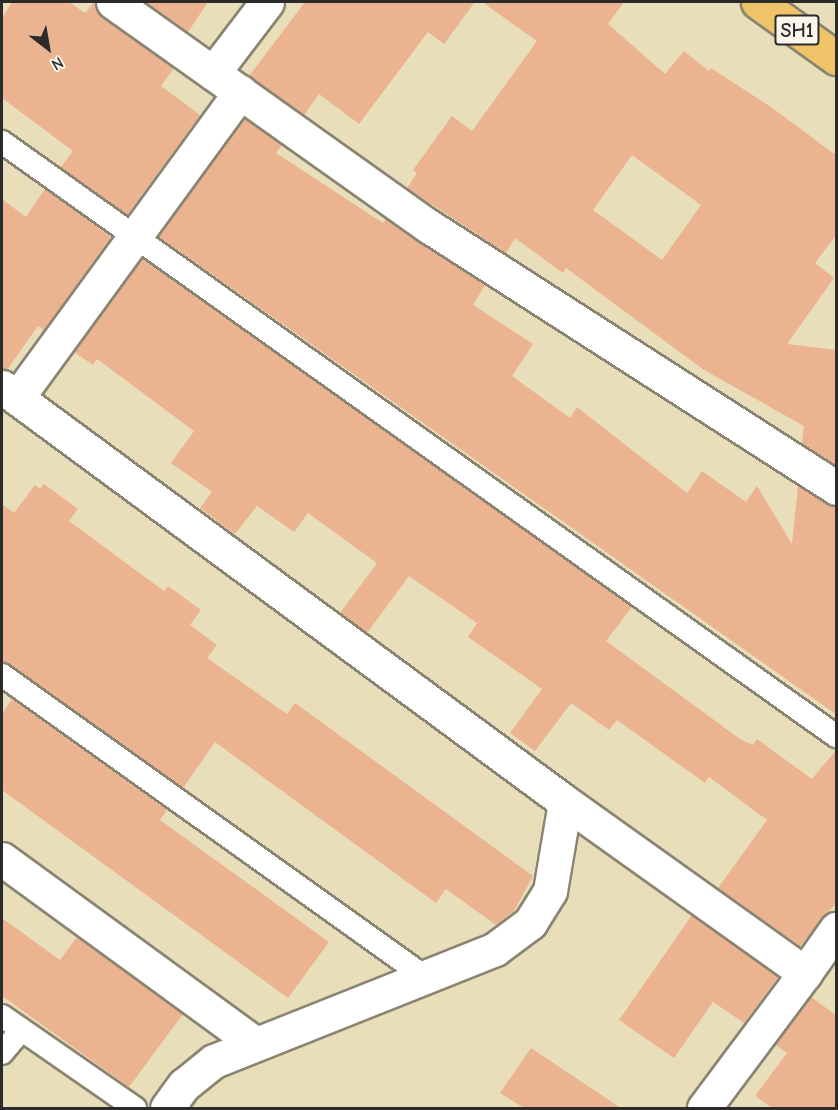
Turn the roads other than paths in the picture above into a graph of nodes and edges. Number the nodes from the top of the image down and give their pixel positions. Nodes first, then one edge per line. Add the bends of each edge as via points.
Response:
1 (113, 2) edge
2 (267, 2) edge
3 (758, 2) edge
4 (837, 58) edge
5 (213, 73) junction
6 (240, 92) junction
7 (2, 142) edge
8 (136, 235) junction
9 (9, 392) edge
10 (837, 489) edge
11 (2, 675) edge
12 (837, 736) edge
13 (565, 802) junction
14 (2, 859) edge
15 (837, 929) edge
16 (805, 973) junction
17 (424, 977) junction
18 (2, 1016) edge
19 (21, 1030) junction
20 (254, 1043) junction
21 (2, 1053) edge
22 (135, 1108) edge
23 (168, 1108) edge
24 (704, 1108) edge

1 - 5 street
2 - 5 street
3 - 4 main road, SH1
5 - 6 street
6 - 8 street
6 - 10 street via 430,227
7 - 8 lane
8 - 9 street
8 - 12 lane
9 - 13 street
11 - 17 lane
13 - 16 street
13 - 17 street via 550,891 530,923 495,949
14 - 20 street
15 - 16 street
16 - 24 street
17 - 20 street
18 - 19 lane
19 - 21 lane
19 - 22 lane
20 - 23 street via 214,1061 184,1085

